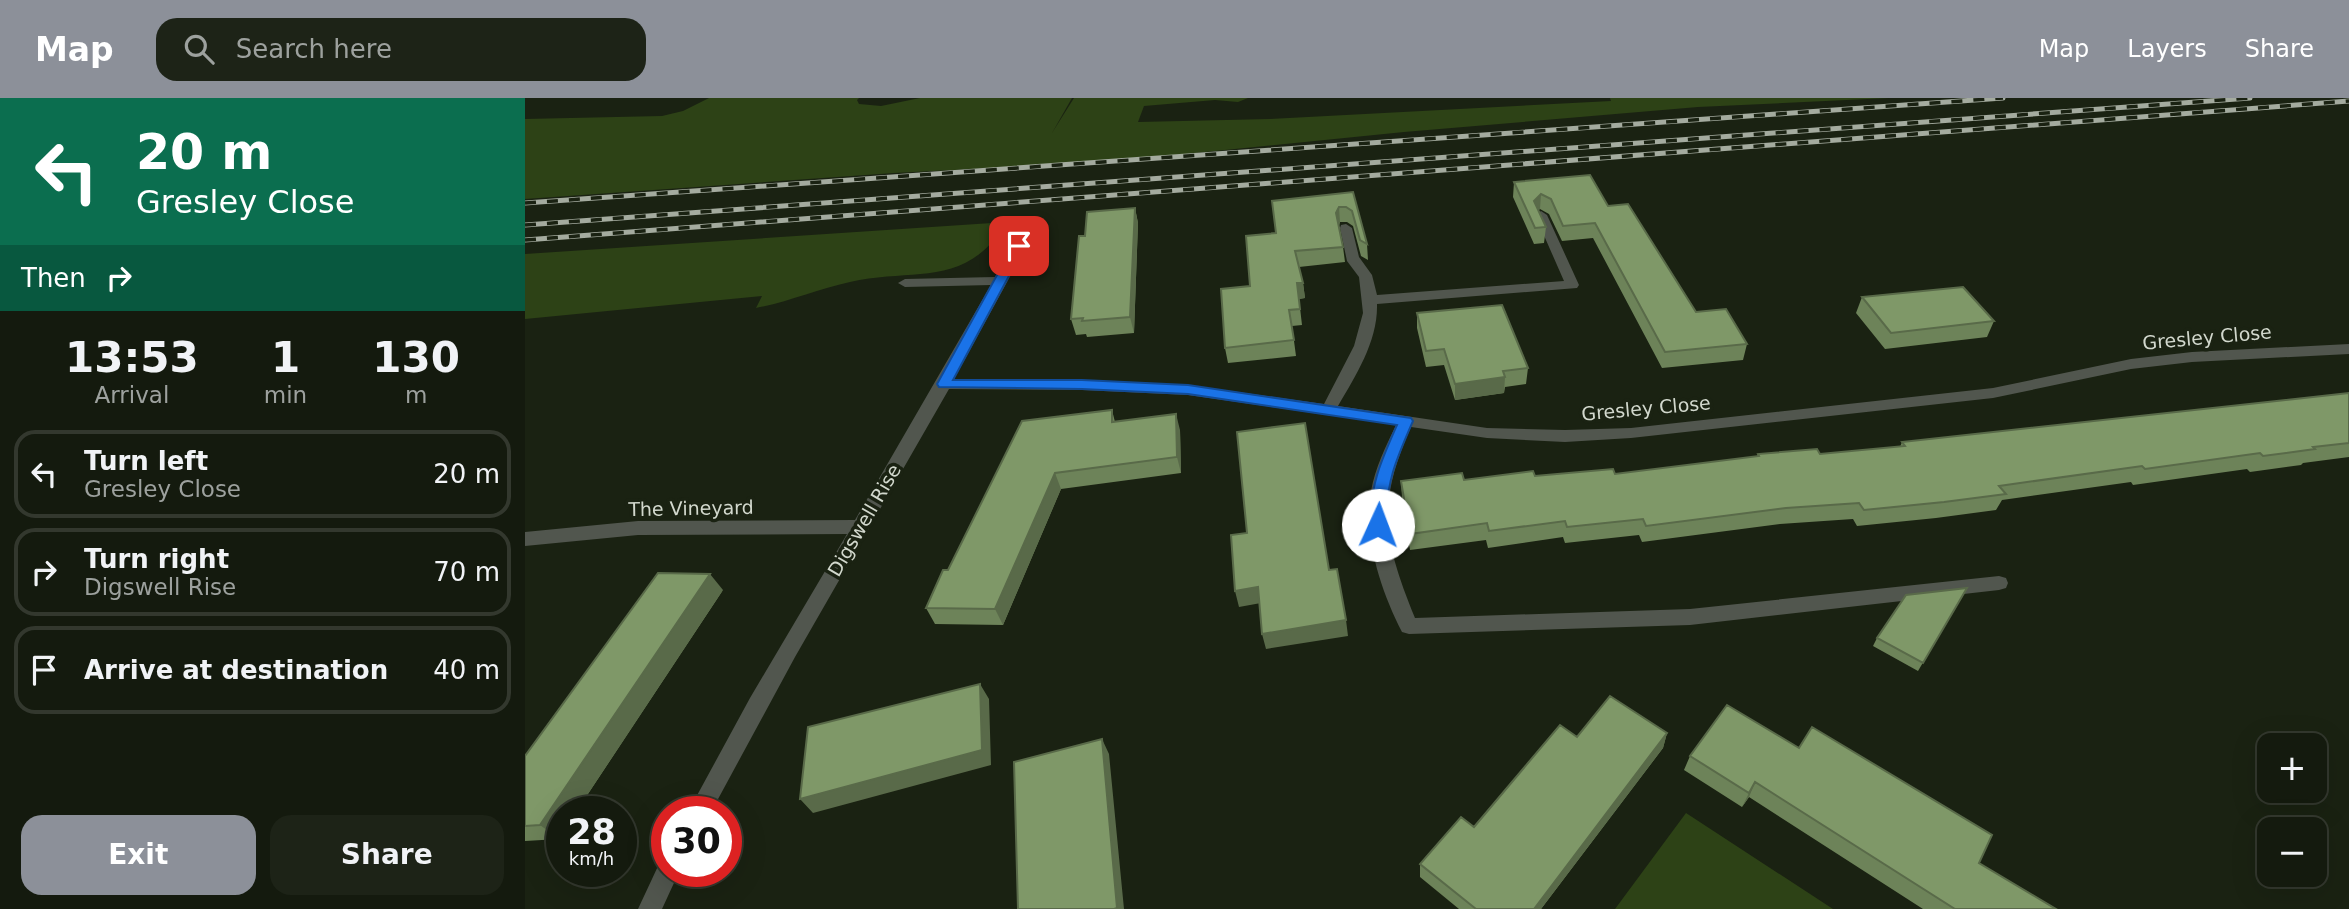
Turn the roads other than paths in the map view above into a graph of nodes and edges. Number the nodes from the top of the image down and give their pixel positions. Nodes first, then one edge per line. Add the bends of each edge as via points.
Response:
1 (1541, 215) edge
2 (1346, 228) edge
3 (1030, 229) dead end
4 (998, 281) junction
5 (905, 283) dead end
6 (1372, 300) junction
7 (2349, 349) edge
8 (944, 384) junction
9 (1329, 409) junction
10 (1406, 421) junction
11 (859, 527) junction
12 (525, 539) edge
13 (1999, 583) dead end
14 (708, 796) edge
15 (660, 887) edge
16 (650, 909) edge

1 - 6 street via 1572,285
2 - 6 street via 1355,264 1365,273
3 - 4 street, Digswell Rise
4 - 5 street
4 - 8 street, Digswell Rise
6 - 9 street via 1371,321 1360,350
7 - 10 street, Gresley Close via 2131,364 1993,393 1631,433 1487,433
8 - 9 street, Gresley Close via 1188,390
8 - 11 street, Digswell Rise
9 - 10 street, Gresley Close
10 - 13 street via 1385,468 1378,495 1378,525 1389,578 1409,626 1690,617
11 - 12 street, The Vineyard via 638,528
11 - 14 street, Digswell Rise
15 - 16 street

